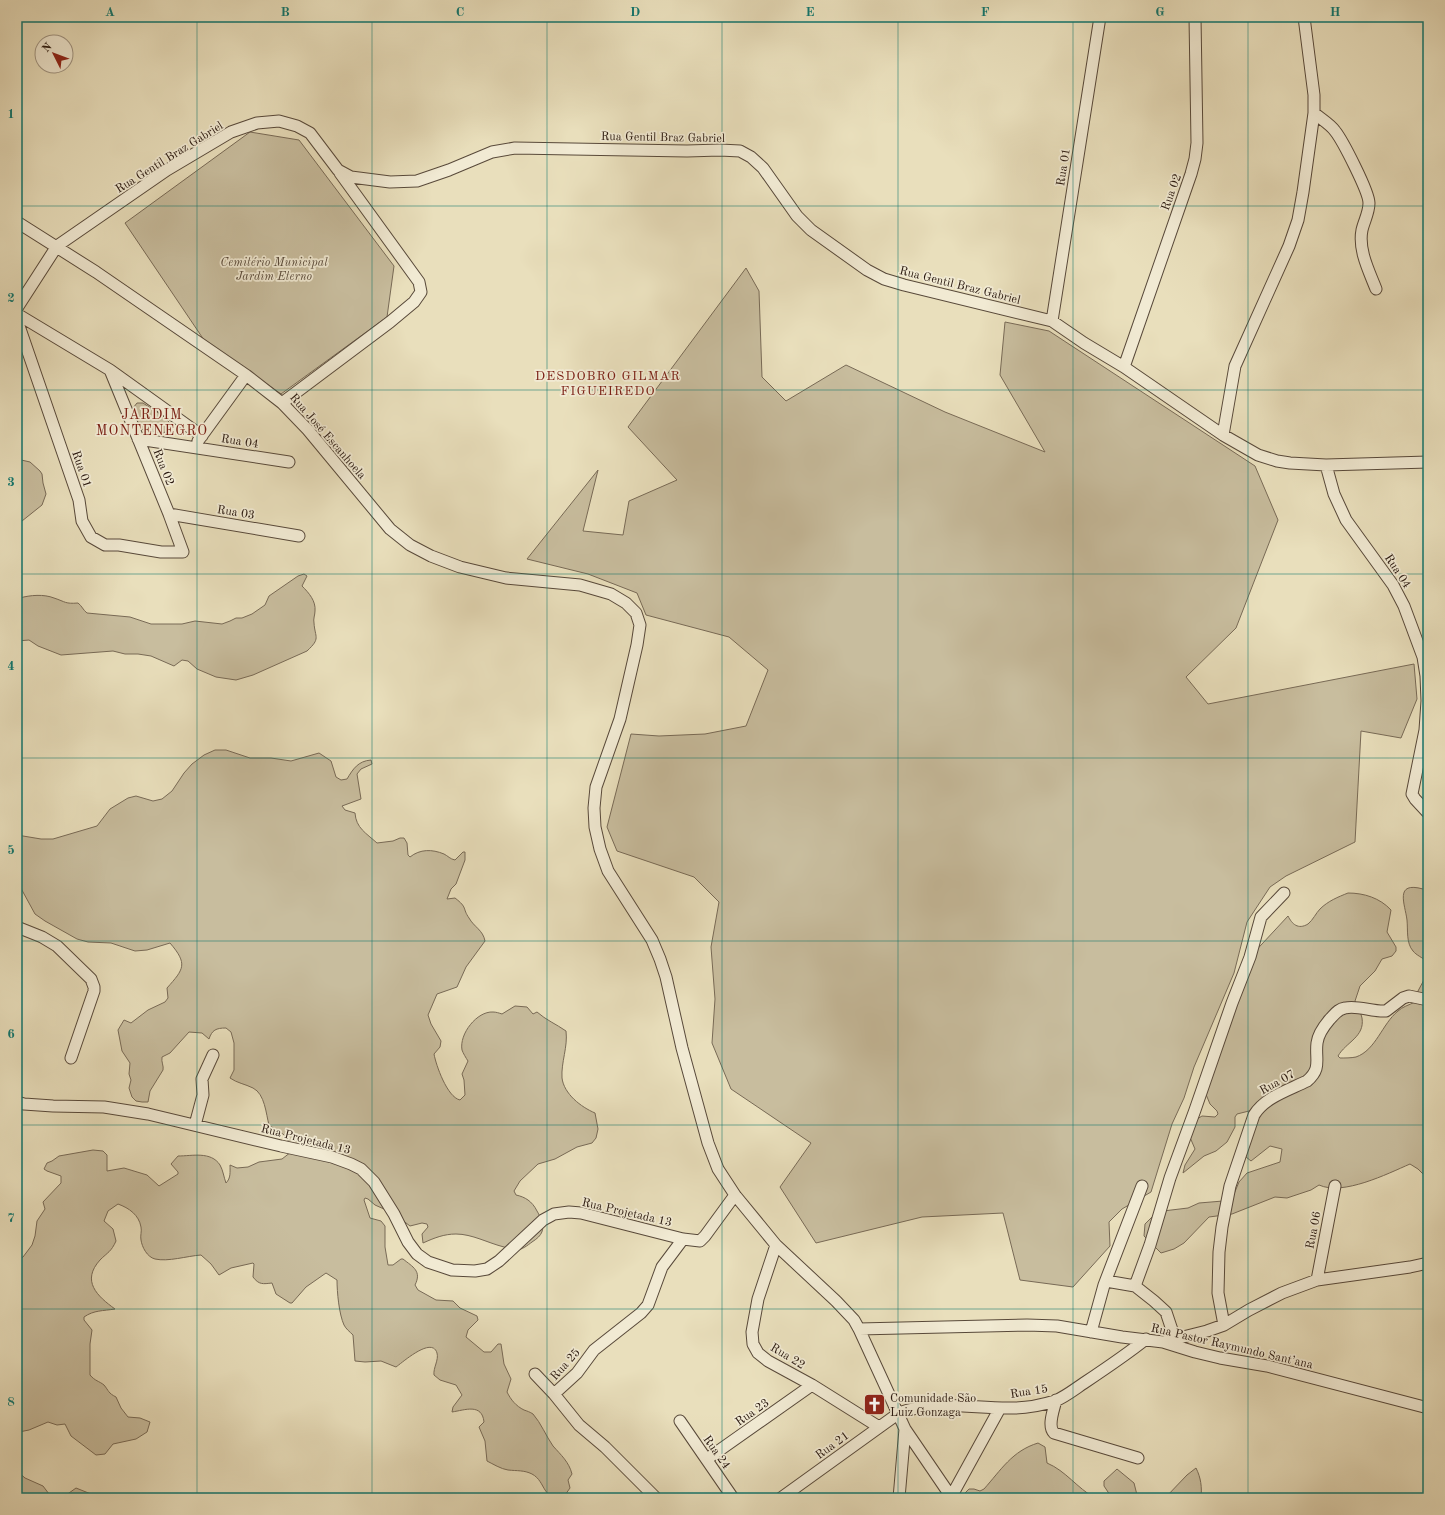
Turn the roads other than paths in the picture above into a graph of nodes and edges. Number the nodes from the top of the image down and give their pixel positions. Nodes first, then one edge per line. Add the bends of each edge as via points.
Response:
1 (1100, 17) edge
2 (1195, 17) edge
3 (1304, 17) edge
4 (1314, 113) junction
5 (338, 170) junction
6 (17, 222) edge
7 (57, 246) junction
8 (1376, 289) dead end
9 (17, 308) edge
10 (17, 314) edge
11 (17, 320) edge
12 (1052, 321) junction
13 (1124, 367) junction
14 (110, 370) junction
15 (246, 375) junction
16 (282, 403) junction
17 (1223, 434) junction
18 (202, 436) junction
19 (138, 439) junction
20 (194, 447) junction
21 (290, 462) dead end
22 (1428, 462) edge
23 (1326, 464) junction
24 (169, 514) junction
25 (299, 536) dead end
26 (183, 552) joint
27 (1428, 814) edge
28 (1284, 893) dead end
29 (17, 927) edge
30 (1428, 1000) edge
31 (213, 1055) dead end
32 (71, 1058) dead end
33 (17, 1102) edge
34 (195, 1125) junction
35 (1142, 1186) dead end
36 (1334, 1186) dead end
37 (735, 1195) junction
38 (683, 1239) junction
39 (776, 1245) junction
40 (1428, 1263) edge
41 (1317, 1280) junction
42 (1106, 1281) junction
43 (1135, 1286) junction
44 (1224, 1325) junction
45 (859, 1329) junction
46 (1091, 1332) junction
47 (1177, 1338) junction
48 (1146, 1340) junction
49 (1163, 1342) junction
50 (536, 1374) dead end
51 (812, 1385) junction
52 (554, 1394) junction
53 (1056, 1400) junction
54 (1000, 1408) junction
55 (1428, 1408) edge
56 (899, 1413) junction
57 (680, 1421) dead end
58 (879, 1427) junction
59 (905, 1429) junction
60 (1138, 1458) dead end
61 (707, 1460) junction
62 (656, 1498) edge
63 (733, 1498) edge
64 (781, 1498) edge
65 (900, 1498) edge
66 (951, 1498) edge

1 - 12 street, Rua 01
2 - 13 street, Rua 02 via 1195,159
3 - 4 street
4 - 8 street via 1338,135 1369,197 1369,210 1361,240 1362,251
4 - 17 street via 1298,220 1236,366
5 - 7 street, Rua Gentil Braz Gabriel via 310,133 279,121 256,123 231,132 167,170
5 - 12 street, Rua Gentil Braz Gabriel via 362,179 417,181 492,152 515,148 740,151 763,168 792,210 811,230 867,270 904,285
5 - 16 street via 419,282 421,292 414,302 390,322
6 - 7 street, Rua José Escanhoela
7 - 9 street
7 - 15 street, Rua José Escanhoela
10 - 14 street
11 - 26 street, Rua 01 via 79,500 82,522 91,537 105,545
12 - 13 street, Rua Gentil Braz Gabriel
13 - 17 street, Rua Gentil Braz Gabriel
14 - 18 street
14 - 19 street, Rua 02
15 - 16 street, Rua José Escanhoela
15 - 18 street
16 - 37 street, Rua José Escanhoela via 308,430 390,529 410,545 431,556 460,566 506,578 580,586 611,594 636,613 640,625 638,645 620,719 596,787 595,827 608,871 652,940 660,959 708,1143 718,1169
17 - 23 street, Rua Gentil Braz Gabriel via 1258,455 1290,463
18 - 20 street
19 - 20 street, Rua 04
19 - 24 street, Rua 02
20 - 21 street, Rua 04
22 - 23 street, Rua Gentil Braz Gabriel
23 - 27 street, Rua 04 via 1334,494 1346,520 1393,585 1423,656 1427,701 1425,730 1412,794
24 - 25 street, Rua 03
24 - 26 street, Rua 02
28 - 43 street via 1261,917 1250,957 1170,1178
29 - 32 street via 57,946 93,982 94,991
30 - 44 street, Rua 07 via 1409,996 1386,1011 1348,1007 1337,1011 1319,1036 1318,1066 1312,1076 1307,1081 1266,1101 1254,1115 1230,1186 1222,1227 1218,1293
31 - 34 street via 202,1079 203,1096
33 - 34 street, Rua Projetada 13 via 104,1107
34 - 38 street, Rua Projetada 13 via 332,1157 361,1169 374,1182 417,1254 428,1262 452,1270 487,1269 543,1220 554,1214 568,1212
35 - 42 street
36 - 41 street, Rua 06
37 - 38 street, Rua Projetada 13 via 702,1239 697,1242
37 - 39 street
38 - 52 street, Rua 25 via 662,1267 648,1305 594,1350 577,1373
39 - 45 street via 836,1301
39 - 51 street, Rua 22 via 758,1299 752,1332 753,1344 758,1353 768,1361
40 - 41 street
41 - 44 street via 1282,1293
42 - 43 street
42 - 46 street
43 - 47 street via 1166,1312
44 - 47 street
45 - 46 street, Rua Pastor Raymundo Sant’ana via 1026,1325 1057,1326
45 - 56 street
46 - 48 street, Rua Pastor Raymundo Sant’ana
47 - 49 street
48 - 49 street, Rua Pastor Raymundo Sant’ana
48 - 53 street, Rua 15
49 - 55 street, Rua Pastor Raymundo Sant’ana
50 - 52 street
51 - 58 street, Rua 22
51 - 61 street, Rua 23
52 - 62 street, Rua 25 via 579,1425
53 - 54 street, Rua 15 via 1033,1406
53 - 60 street via 1051,1426 1054,1433
54 - 56 street, Rua 15 via 923,1406
54 - 66 street
56 - 58 street, Rua 21
56 - 59 street
57 - 61 street, Rua 24
58 - 64 street, Rua 21
59 - 65 street
59 - 66 street
61 - 63 street, Rua 24

